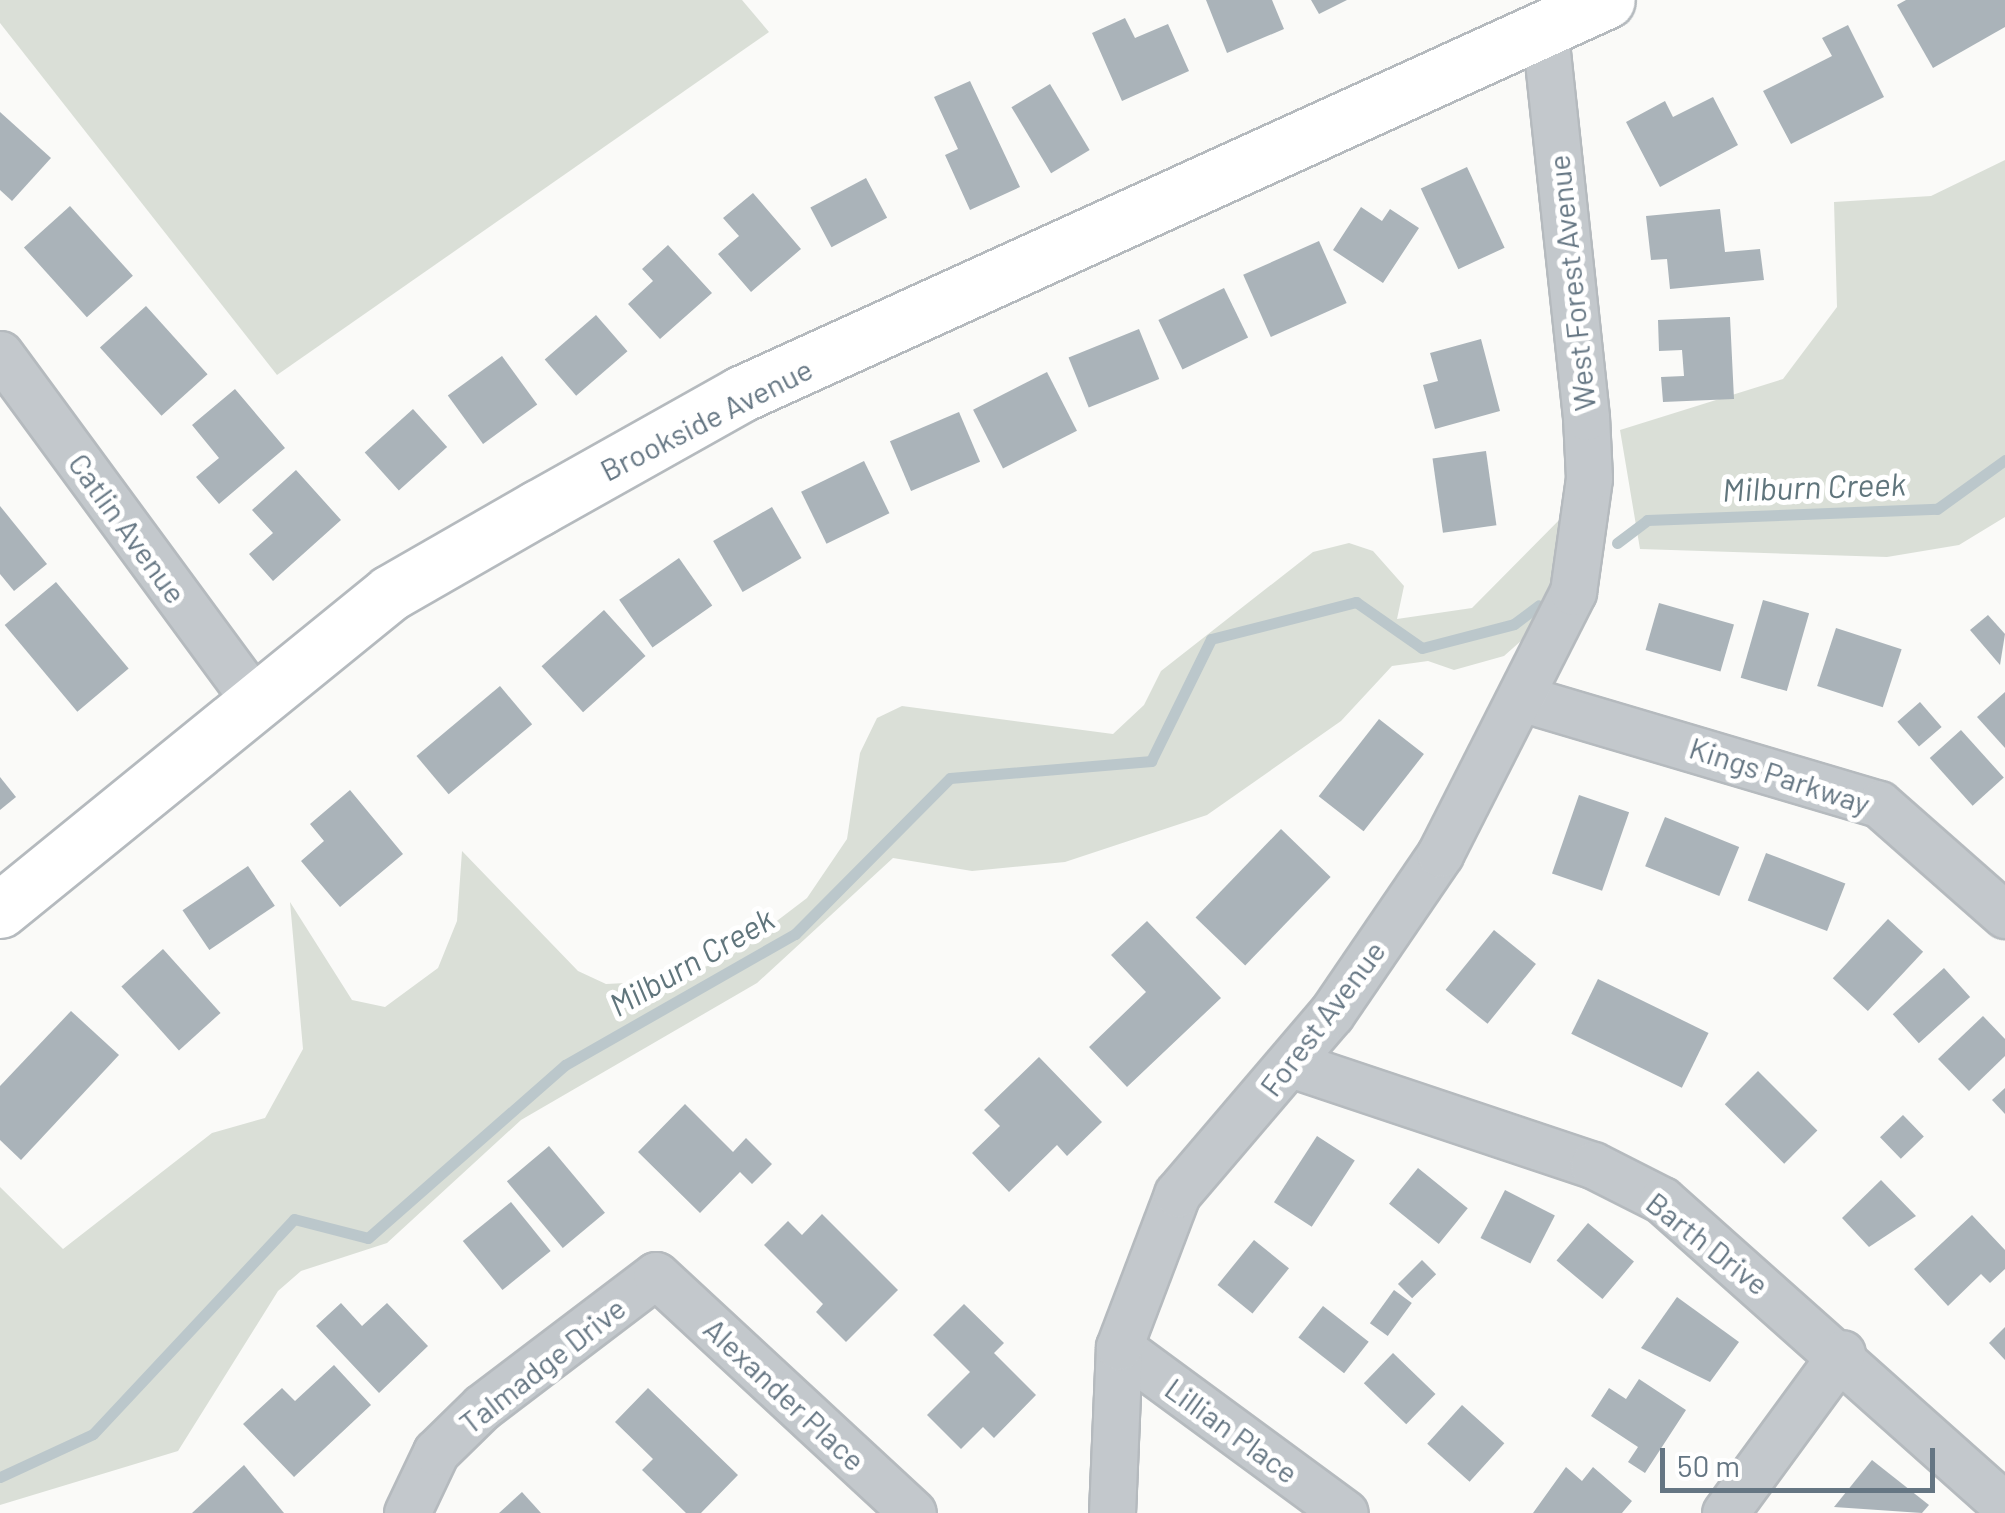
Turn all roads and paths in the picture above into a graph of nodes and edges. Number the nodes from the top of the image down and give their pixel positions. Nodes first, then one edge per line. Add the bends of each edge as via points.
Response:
1 (1607, 0) edge
2 (1545, 34) junction
3 (0, 354) edge
4 (1581, 532) joint
5 (1522, 698) junction
6 (256, 702) junction
7 (1998, 896) edge
8 (0, 910) edge
9 (1292, 1064) junction
10 (656, 1275) joint
11 (1120, 1347) junction
12 (1842, 1352) junction
13 (2005, 1506) edge
14 (406, 1513) edge
15 (913, 1513) edge
16 (1112, 1513) edge
17 (1345, 1513) edge
18 (1726, 1513) edge

1 - 2 main road, Brookside Avenue
2 - 4 street, West Forest Avenue via 1586,417
2 - 6 main road, Brookside Avenue via 741,394 390,593
3 - 6 street, Catlin Avenue
4 - 5 street, Forest Avenue via 1564,623
5 - 7 street, Kings Parkway via 1879,804
5 - 9 street, Forest Avenue via 1440,854
6 - 8 main road, Brookside Avenue
9 - 11 street, Forest Avenue via 1177,1194
9 - 12 street, Barth Drive via 1593,1165 1662,1200
10 - 14 street, Talmadge Drive via 482,1407 436,1452
10 - 15 street, Alexander Place
11 - 16 street, Forest Avenue
11 - 17 street, Lillian Place
12 - 13 street, Barth Drive
12 - 18 street

